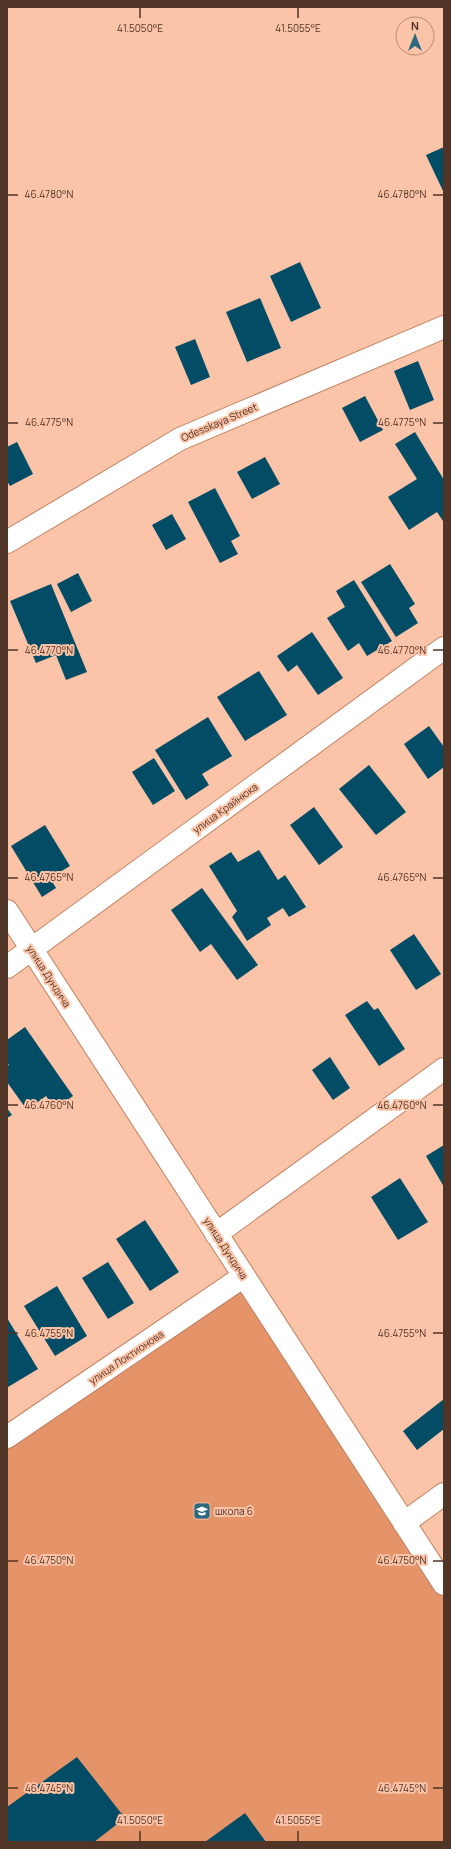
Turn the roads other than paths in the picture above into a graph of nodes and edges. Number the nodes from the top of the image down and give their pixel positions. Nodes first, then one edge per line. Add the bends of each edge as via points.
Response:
1 (444, 326) edge
2 (7, 542) edge
3 (444, 648) edge
4 (7, 911) edge
5 (32, 949) junction
6 (7, 967) edge
7 (444, 1069) edge
8 (216, 1234) junction
9 (244, 1276) junction
10 (7, 1437) edge
11 (444, 1494) edge
12 (404, 1523) junction
13 (444, 1584) edge

1 - 2 street, Odesskaya Street via 180,439
3 - 5 street, улица Крайнюка
4 - 5 street, улица Дундича
5 - 6 street, улица Крайнюка
5 - 8 street, улица Дундича
7 - 8 street
8 - 9 street, улица Дундича
9 - 10 street, улица Локтионова
9 - 12 street, улица Дундича
11 - 12 street
12 - 13 street, улица Дундича

